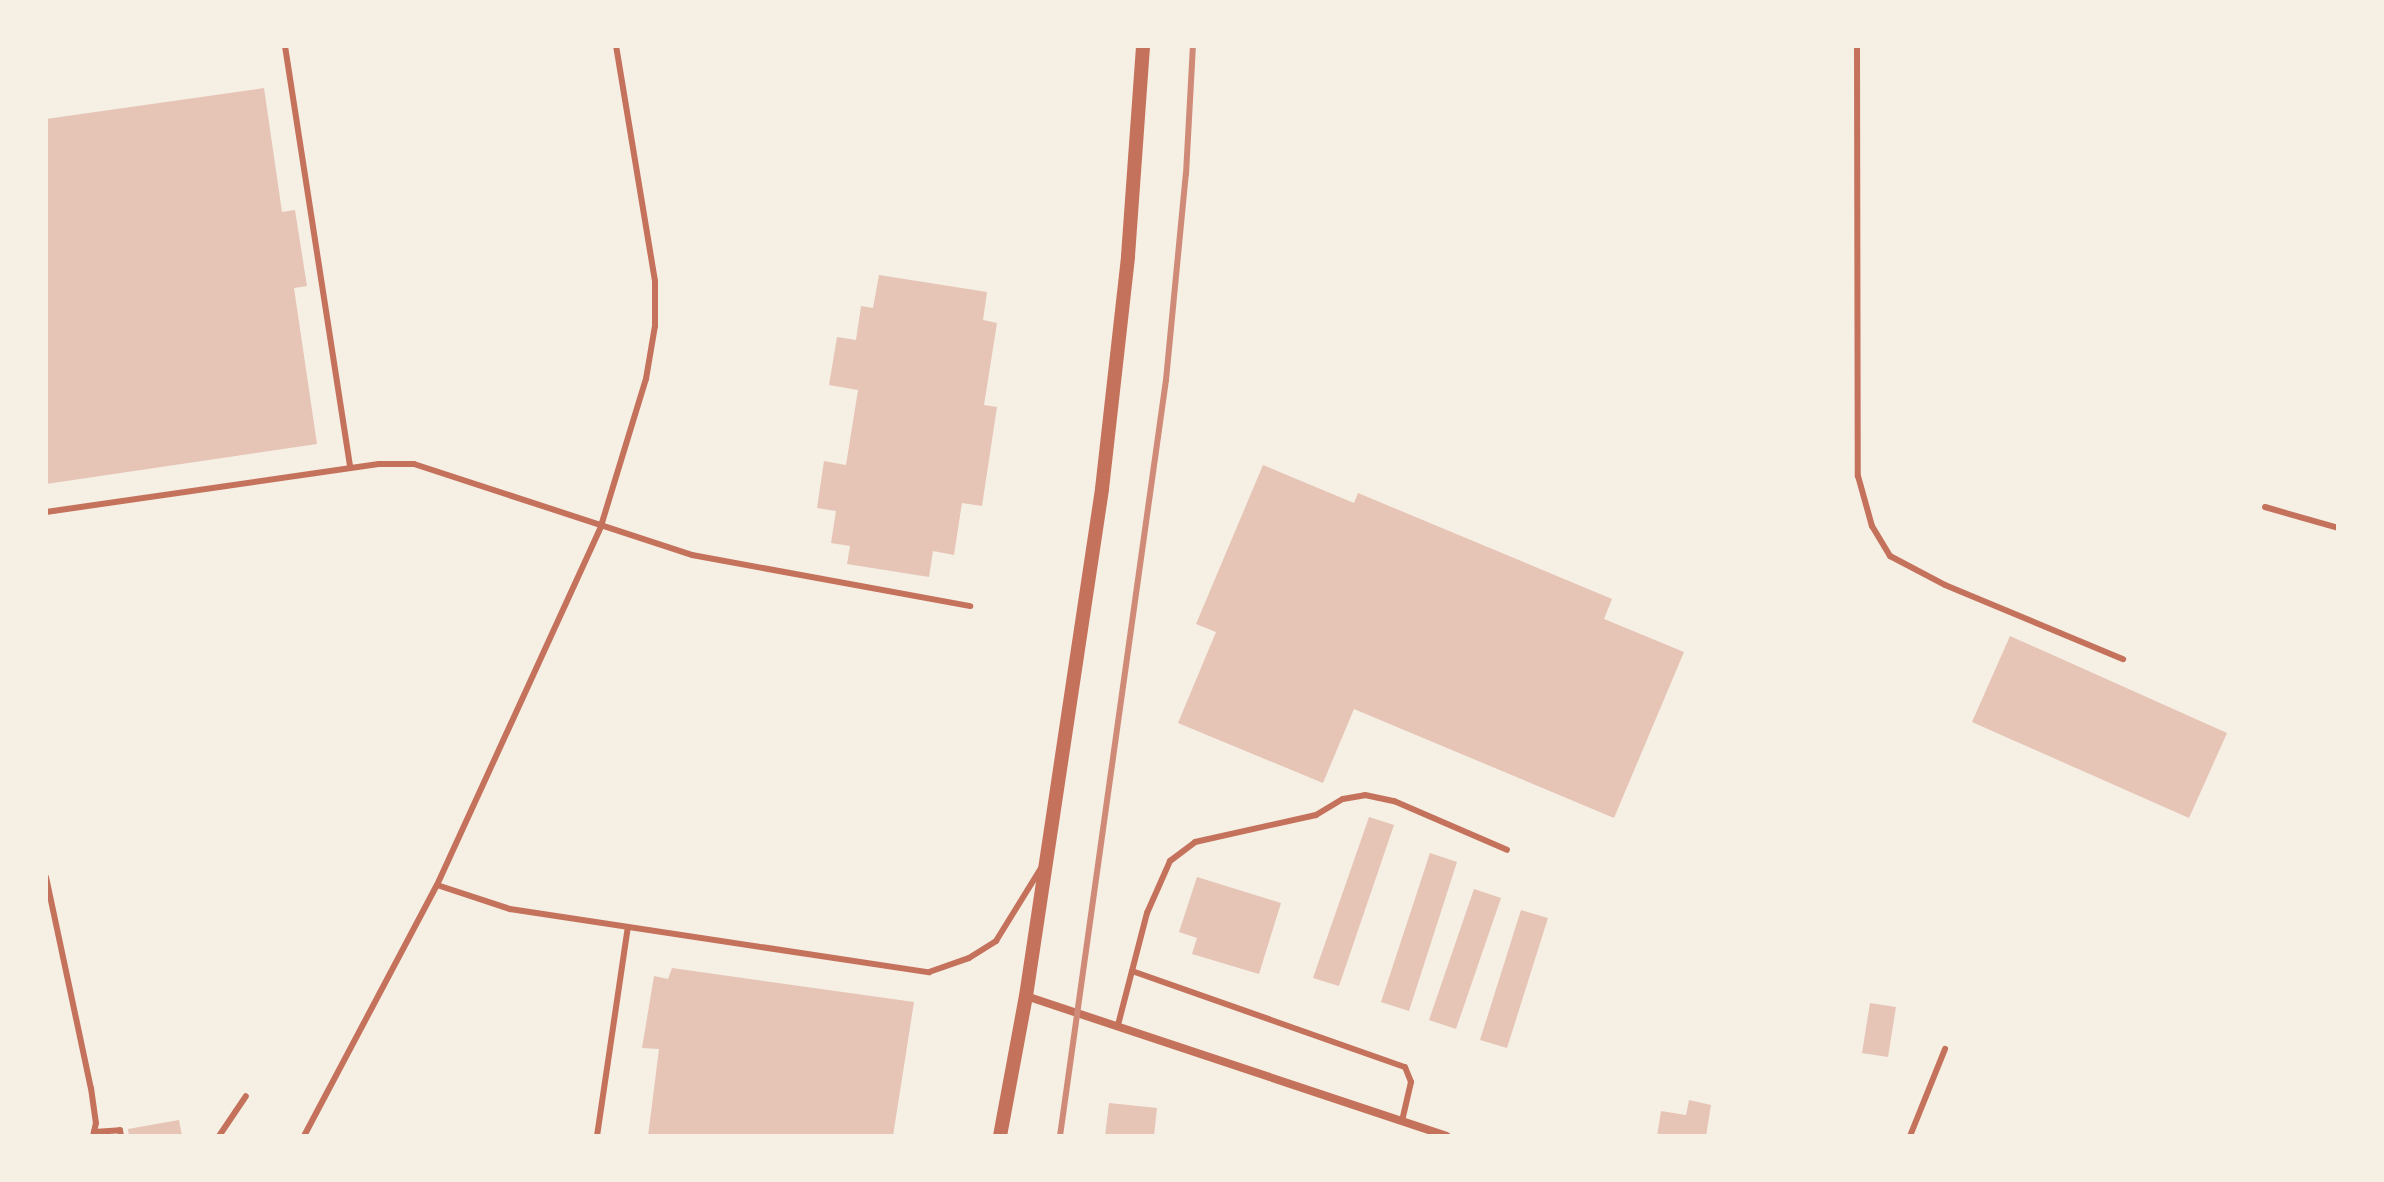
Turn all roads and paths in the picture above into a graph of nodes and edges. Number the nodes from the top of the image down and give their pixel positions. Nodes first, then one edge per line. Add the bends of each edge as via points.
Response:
1 (285, 46) edge
2 (616, 46) edge
3 (1143, 46) edge
4 (1857, 46) edge
5 (350, 468) junction
6 (2265, 507) dead end
7 (46, 512) edge
8 (601, 526) junction
9 (2338, 528) edge
10 (970, 606) dead end
11 (2123, 659) dead end
12 (1507, 850) dead end
13 (1045, 860) junction
14 (46, 877) edge
15 (437, 885) junction
16 (628, 927) junction
17 (1132, 971) junction
18 (1026, 996) junction
19 (1118, 1025) junction
20 (1945, 1049) dead end
21 (246, 1096) dead end
22 (1402, 1121) junction
23 (94, 1134) edge
24 (121, 1136) edge
25 (219, 1136) edge
26 (304, 1136) edge
27 (597, 1136) edge
28 (1000, 1136) edge
29 (1446, 1136) edge
30 (1910, 1136) edge

1 - 5 lane
2 - 8 lane via 655,281 655,326 646,379
3 - 13 street via 1116,380
4 - 11 lane via 1858,476 1872,526 1890,556 1945,585
5 - 7 lane
5 - 8 lane via 414,464
6 - 9 lane
8 - 10 lane via 715,560
8 - 15 lane
12 - 17 lane via 1394,801 1365,795 1343,799 1316,815 1195,842 1170,861 1147,913
13 - 16 lane via 996,941 969,958 929,972
13 - 18 street
14 - 23 lane via 91,1088
15 - 16 lane via 510,909
15 - 26 lane
16 - 27 lane
17 - 19 lane
17 - 22 lane via 1405,1067 1411,1082
18 - 19 street
18 - 28 street
19 - 22 street
20 - 30 lane
21 - 25 lane
22 - 29 street
23 - 24 lane via 120,1130

